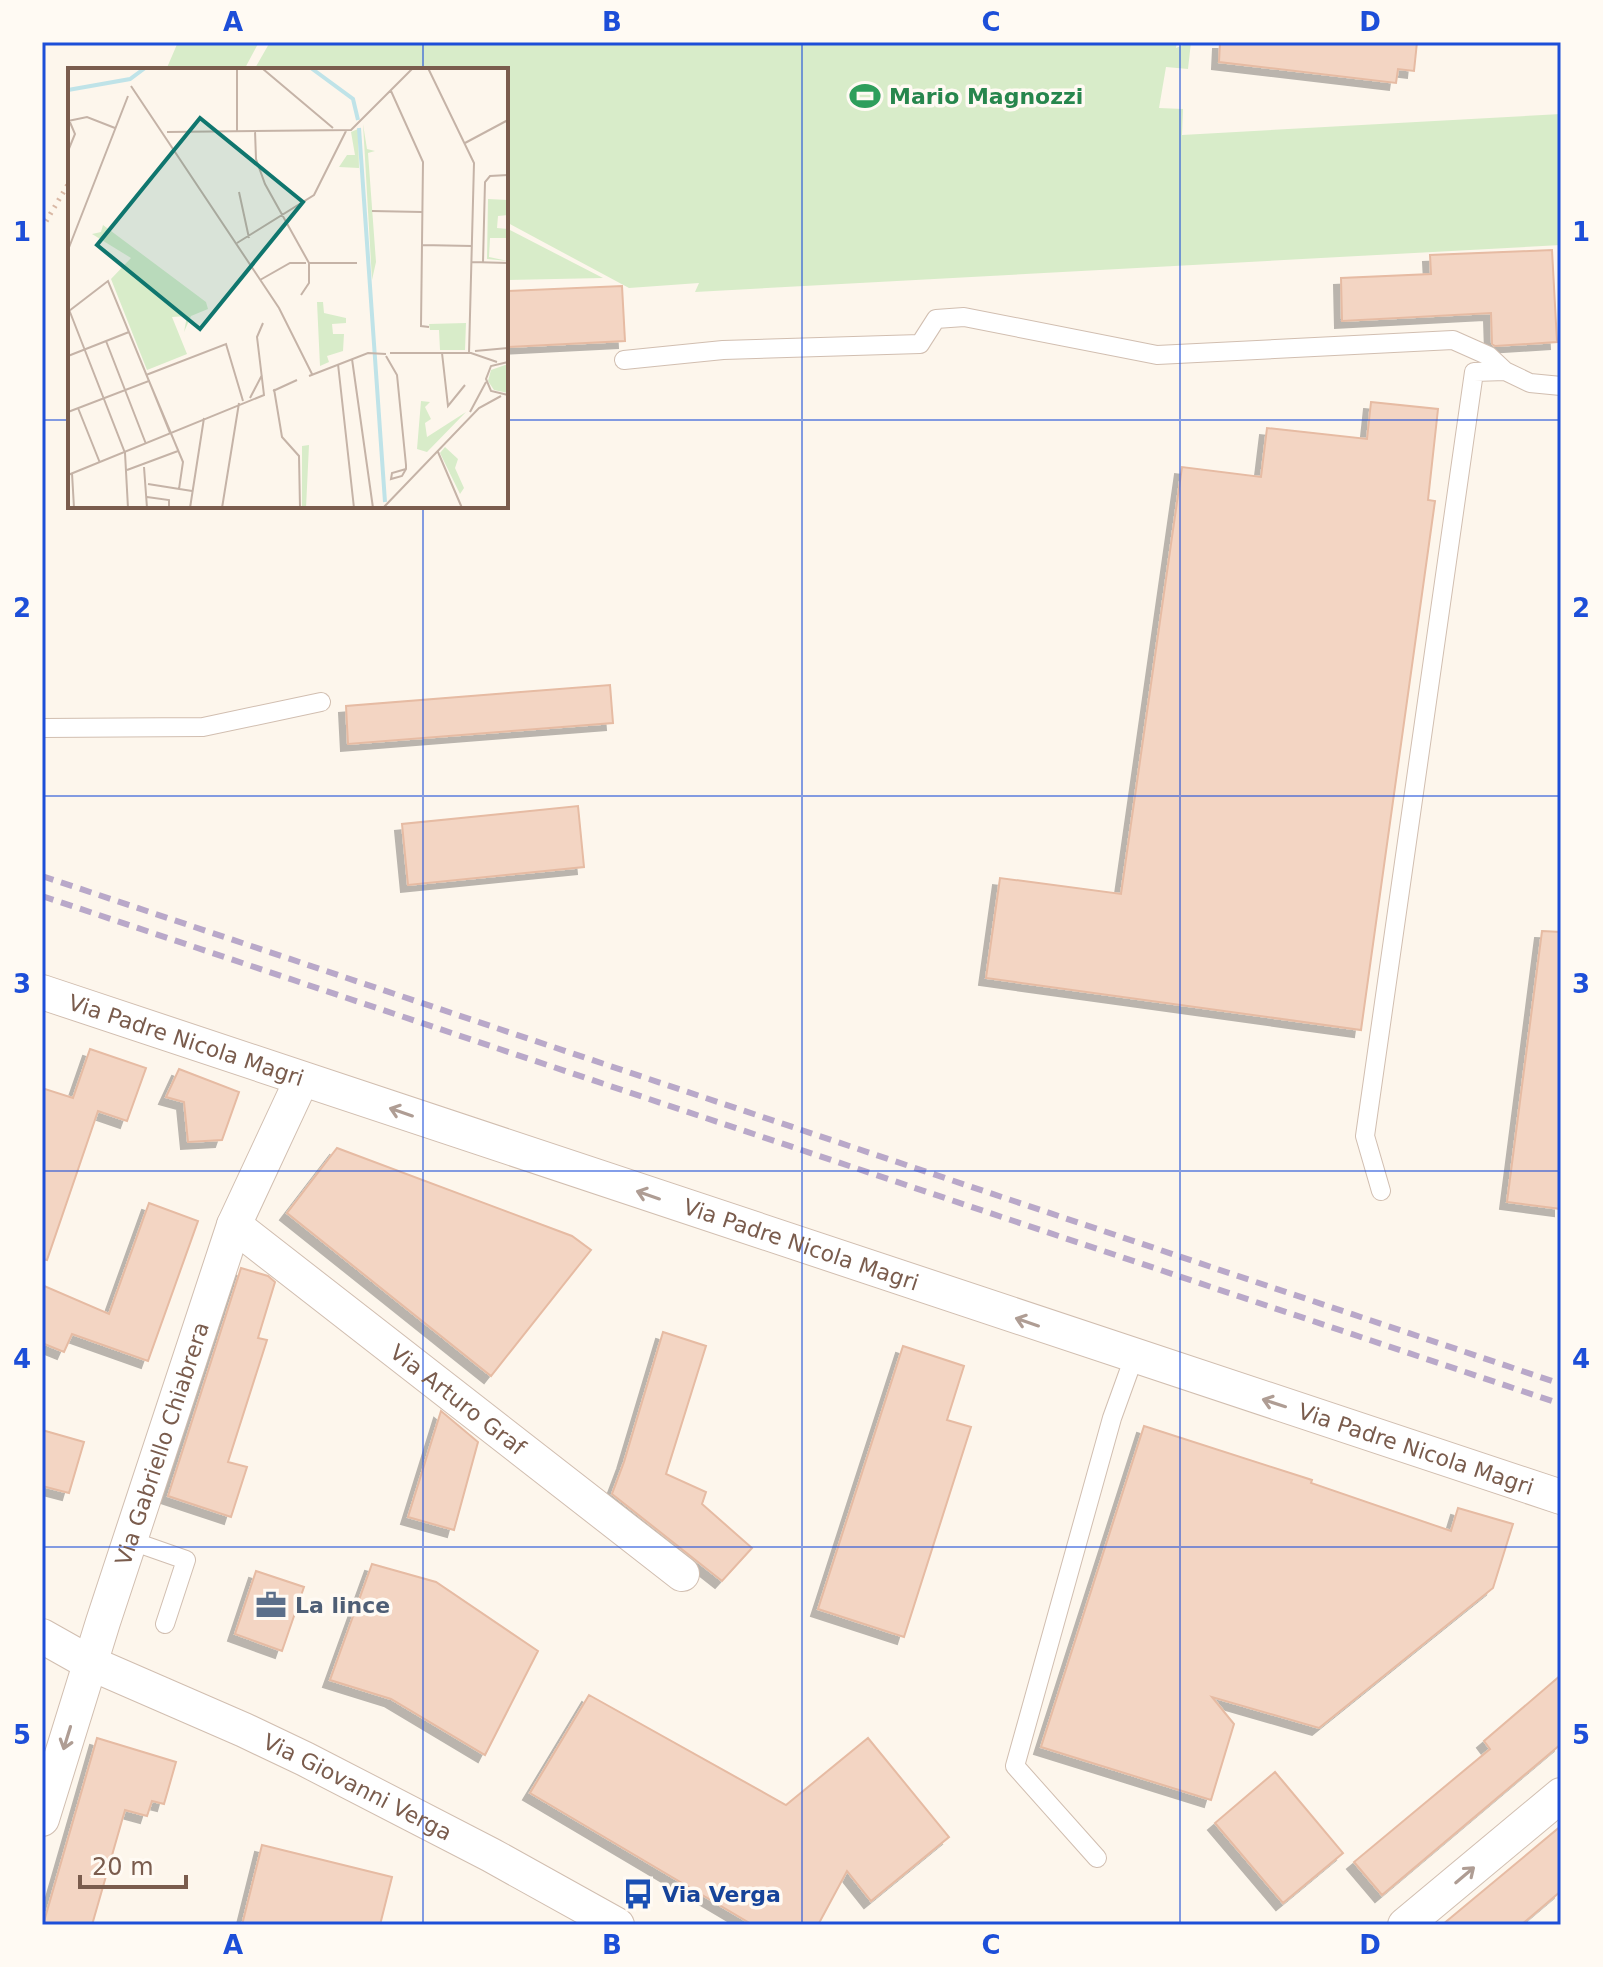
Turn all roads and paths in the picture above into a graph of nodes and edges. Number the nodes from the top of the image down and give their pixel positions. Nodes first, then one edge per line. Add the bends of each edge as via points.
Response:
1 (68, 184) edge
2 (42, 228) edge
3 (624, 360) dead end
4 (1505, 371) junction
5 (1561, 386) edge
6 (321, 702) dead end
7 (42, 728) edge
8 (42, 992) edge
9 (302, 1079) junction
10 (1381, 1191) dead end
11 (234, 1225) junction
12 (1134, 1357) junction
13 (1561, 1497) edge
14 (129, 1540) junction
15 (682, 1574) dead end
16 (165, 1624) dead end
17 (42, 1636) edge
18 (90, 1663) junction
19 (1561, 1795) edge
20 (42, 1819) edge
21 (1097, 1858) dead end
22 (617, 1925) edge
23 (1405, 1925) edge

1 - 2 path
3 - 4 lane via 723,350 920,344 936,319 964,317 1157,355 1453,340 1489,356
4 - 5 lane via 1530,383
4 - 10 lane via 1474,372 1365,1136
6 - 7 lane via 203,727
8 - 9 street, Via Padre Nicola Magri
9 - 11 street, Via Gabriello Chiabrera
12 -> 9 street, Via Padre Nicola Magri
11 - 14 street, Via Gabriello Chiabrera
11 - 15 street, Via Arturo Graf
13 -> 12 street, Via Padre Nicola Magri
12 - 21 lane via 1112,1418 1015,1766
14 - 16 lane via 186,1560
14 - 18 street, Via Gabriello Chiabrera
17 - 18 street, Via Giovanni Verga
18 -> 20 street, Via Gabriello Chiabrera
18 - 22 street, Via Giovanni Verga via 305,1759
23 -> 19 street

